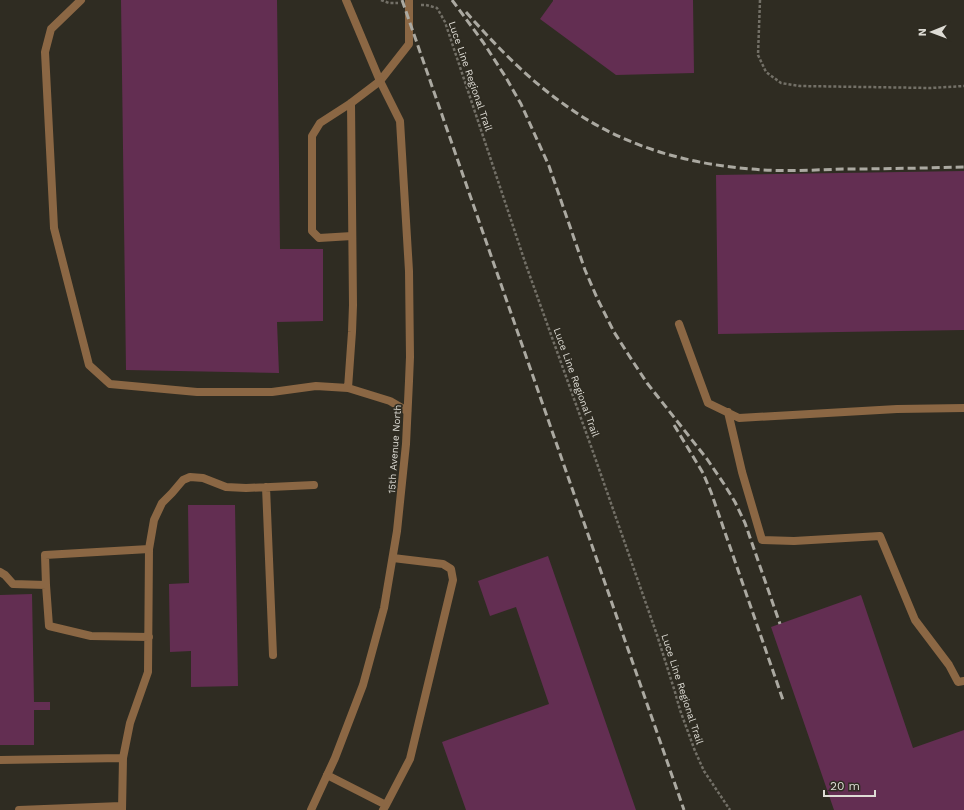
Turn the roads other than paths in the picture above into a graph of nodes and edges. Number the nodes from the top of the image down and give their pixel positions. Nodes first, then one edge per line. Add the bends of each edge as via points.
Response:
1 (81, 0) edge
2 (346, 0) edge
3 (409, 2) edge
4 (380, 81) junction
5 (351, 103) junction
6 (352, 236) junction
7 (679, 324) dead end
8 (348, 388) junction
9 (964, 408) edge
10 (407, 411) junction
11 (728, 412) junction
12 (314, 485) dead end
13 (266, 488) junction
14 (149, 549) junction
15 (393, 558) junction
16 (0, 572) edge
17 (46, 585) junction
18 (149, 637) junction
19 (273, 655) dead end
20 (964, 681) edge
21 (123, 758) junction
22 (0, 760) edge
23 (327, 775) junction
24 (385, 807) edge
25 (122, 808) edge
26 (19, 810) edge
27 (311, 810) edge

1 - 8 street via 51,29 45,52 54,228 89,365 110,384 189,392 272,392 316,386
2 - 4 street, 15th Avenue North
3 - 4 street via 409,44
4 - 5 street
4 - 10 street, 15th Avenue North via 400,121 409,271 410,358
5 - 6 street
5 - 6 street via 320,123 312,136 312,231 319,238
6 - 8 street via 352,332
7 - 11 street via 708,403
8 - 10 street via 390,401
9 - 11 street via 739,418
10 - 15 street, 15th Avenue North via 406,444
11 - 20 street via 762,540 794,541 880,536 915,620 949,665 958,682
12 - 13 street
13 - 14 street via 226,487 194,477 183,480 162,503 154,520
13 - 19 street
14 - 17 street via 45,555
14 - 18 street
15 - 23 street, 15th Avenue North via 384,608 363,685
15 - 24 street via 443,564 451,569 453,580 410,759
16 - 17 street via 13,584
17 - 18 street via 49,626 91,636
18 - 21 street via 148,672 130,723
21 - 22 street
21 - 25 street
23 - 24 street
23 - 27 street, 15th Avenue North
25 - 26 street

